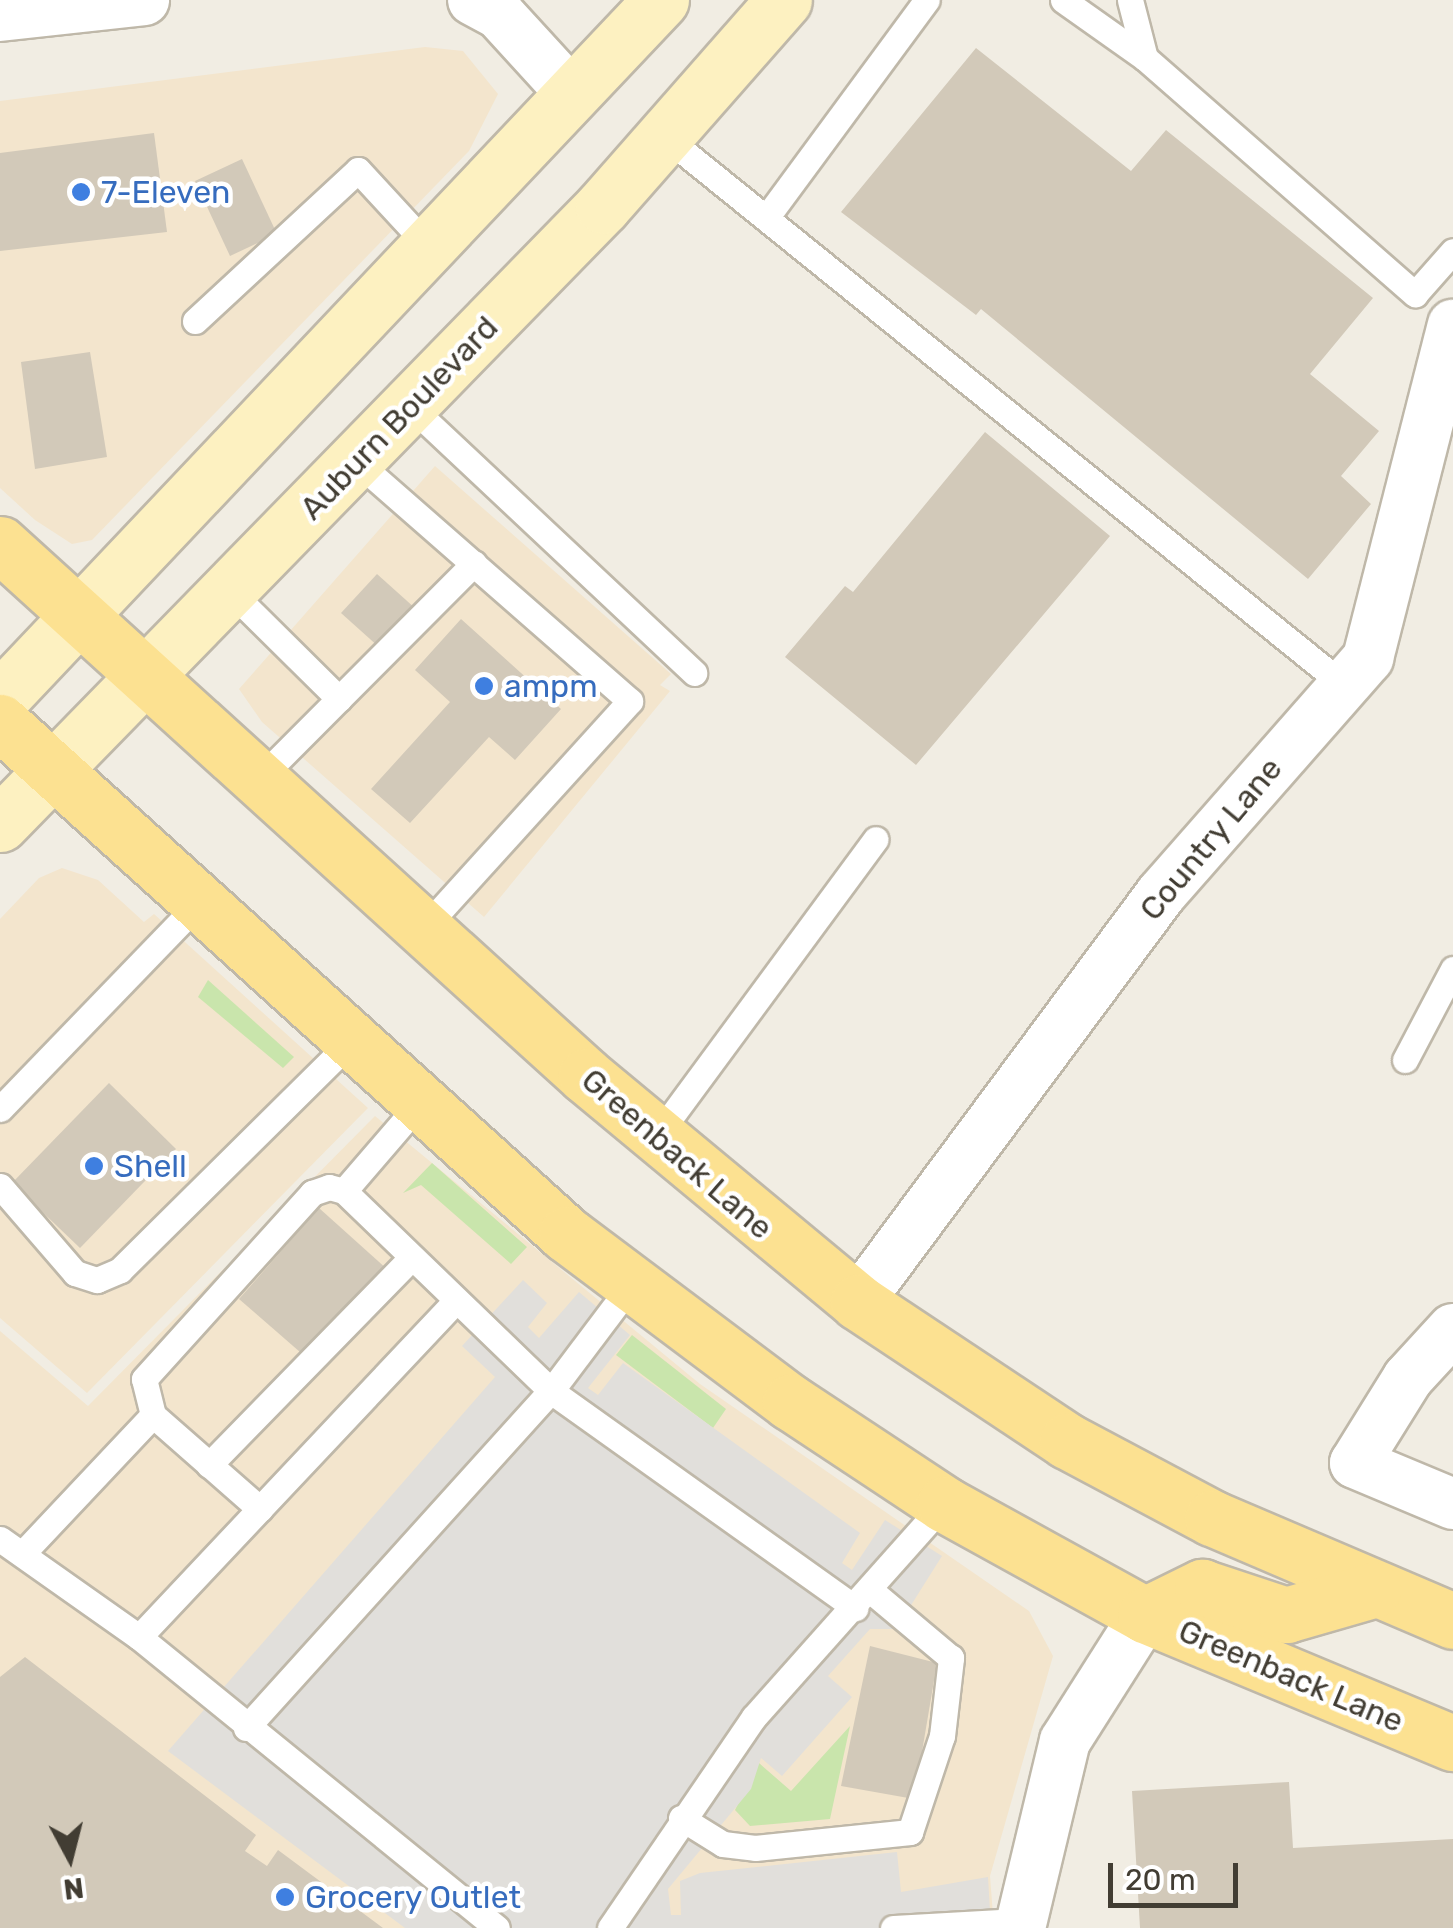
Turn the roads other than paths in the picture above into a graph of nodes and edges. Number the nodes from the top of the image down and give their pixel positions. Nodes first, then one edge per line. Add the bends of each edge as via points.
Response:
1 (144, 0) edge
2 (472, 0) edge
3 (661, 0) edge
4 (784, 0) edge
5 (927, 0) edge
6 (1063, 0) edge
7 (1133, 1) edge
8 (0, 16) edge
9 (1144, 58) junction
10 (574, 95) junction
11 (664, 136) junction
12 (766, 218) junction
13 (431, 249) junction
14 (1453, 251) edge
15 (194, 322) dead end
16 (1453, 325) edge
17 (410, 406) junction
18 (357, 462) junction
19 (0, 544) edge
20 (474, 563) junction
21 (231, 592) junction
22 (78, 616) junction
23 (694, 673) dead end
24 (144, 679) junction
25 (1344, 684) junction
26 (339, 698) junction
27 (0, 699) edge
28 (0, 722) edge
29 (53, 770) junction
30 (258, 780) junction
31 (0, 824) edge
32 (876, 839) dead end
33 (198, 904) junction
34 (424, 928) junction
35 (1453, 968) edge
36 (348, 1044) junction
37 (1405, 1060) dead end
38 (418, 1105) junction
39 (0, 1109) edge
40 (656, 1137) junction
41 (0, 1186) edge
42 (344, 1190) junction
43 (411, 1258) junction
44 (631, 1284) junction
45 (455, 1302) junction
46 (858, 1302) junction
47 (1453, 1328) edge
48 (550, 1391) junction
49 (153, 1415) junction
50 (209, 1465) junction
51 (944, 1504) junction
52 (1453, 1504) edge
53 (260, 1509) junction
54 (0, 1539) edge
55 (22, 1554) junction
56 (1373, 1590) junction
57 (862, 1599) junction
58 (1144, 1615) junction
59 (1453, 1621) edge
60 (139, 1637) junction
61 (246, 1728) junction
62 (1453, 1743) edge
63 (681, 1818) junction
64 (1019, 1925) edge
65 (497, 1928) edge
66 (610, 1928) edge
67 (894, 1928) edge

1 - 8 street
2 - 10 street via 499,14
3 - 10 main road
4 - 11 main road, Auburn Boulevard
5 - 12 lane
6 - 9 lane
7 - 9 lane
9 - 14 lane via 1415,294
10 - 13 main road
11 - 12 lane
11 - 17 main road, Auburn Boulevard
12 - 25 lane
13 - 15 lane via 358,170
13 - 22 main road
16 - 25 street, Country Lane via 1368,658
17 - 18 main road, Auburn Boulevard
17 - 23 lane
18 - 20 lane
18 - 21 main road, Auburn Boulevard
19 - 22 main road, Greenback Lane
20 - 26 lane
20 - 34 lane via 630,701
21 - 24 main road, Auburn Boulevard
21 - 26 lane
22 - 24 main road, Greenback Lane
22 - 27 main road
24 - 29 main road, Auburn Boulevard
24 - 30 main road, Greenback Lane
25 - 46 street, Country Lane via 1161,894
26 - 30 lane
28 - 29 main road, Greenback Lane
29 - 31 main road, Auburn Boulevard
29 - 33 main road, Greenback Lane
30 - 34 main road, Greenback Lane
32 - 40 lane
33 - 36 main road, Greenback Lane
33 - 39 lane
34 - 40 main road, Greenback Lane
35 - 37 lane
36 - 38 main road, Greenback Lane
36 - 41 lane via 120,1270 97,1280 75,1273
38 - 42 lane
38 - 44 main road, Greenback Lane
40 - 46 main road, Greenback Lane
42 - 43 lane
42 - 49 lane via 312,1193 144,1379
43 - 45 lane
43 - 50 lane
44 - 48 lane
44 - 51 main road, Greenback Lane
45 - 48 lane
45 - 53 lane
46 - 56 main road, Greenback Lane via 1067,1442
47 - 52 street via 1408,1378 1355,1463
48 - 57 lane
48 - 61 lane
49 - 50 lane
49 - 55 lane
50 - 53 lane
51 - 57 lane
51 - 58 main road, Greenback Lane
53 - 60 lane
54 - 55 lane
55 - 60 lane
56 - 58 main road via 1286,1615 1202,1588
56 - 59 main road, Greenback Lane
57 - 63 lane via 754,1717
57 - 63 lane via 951,1658 942,1736 910,1832 754,1848 723,1844
58 - 62 main road, Greenback Lane
58 - 64 street via 1065,1742
60 - 61 lane
61 - 65 lane
63 - 66 lane
64 - 67 lane

